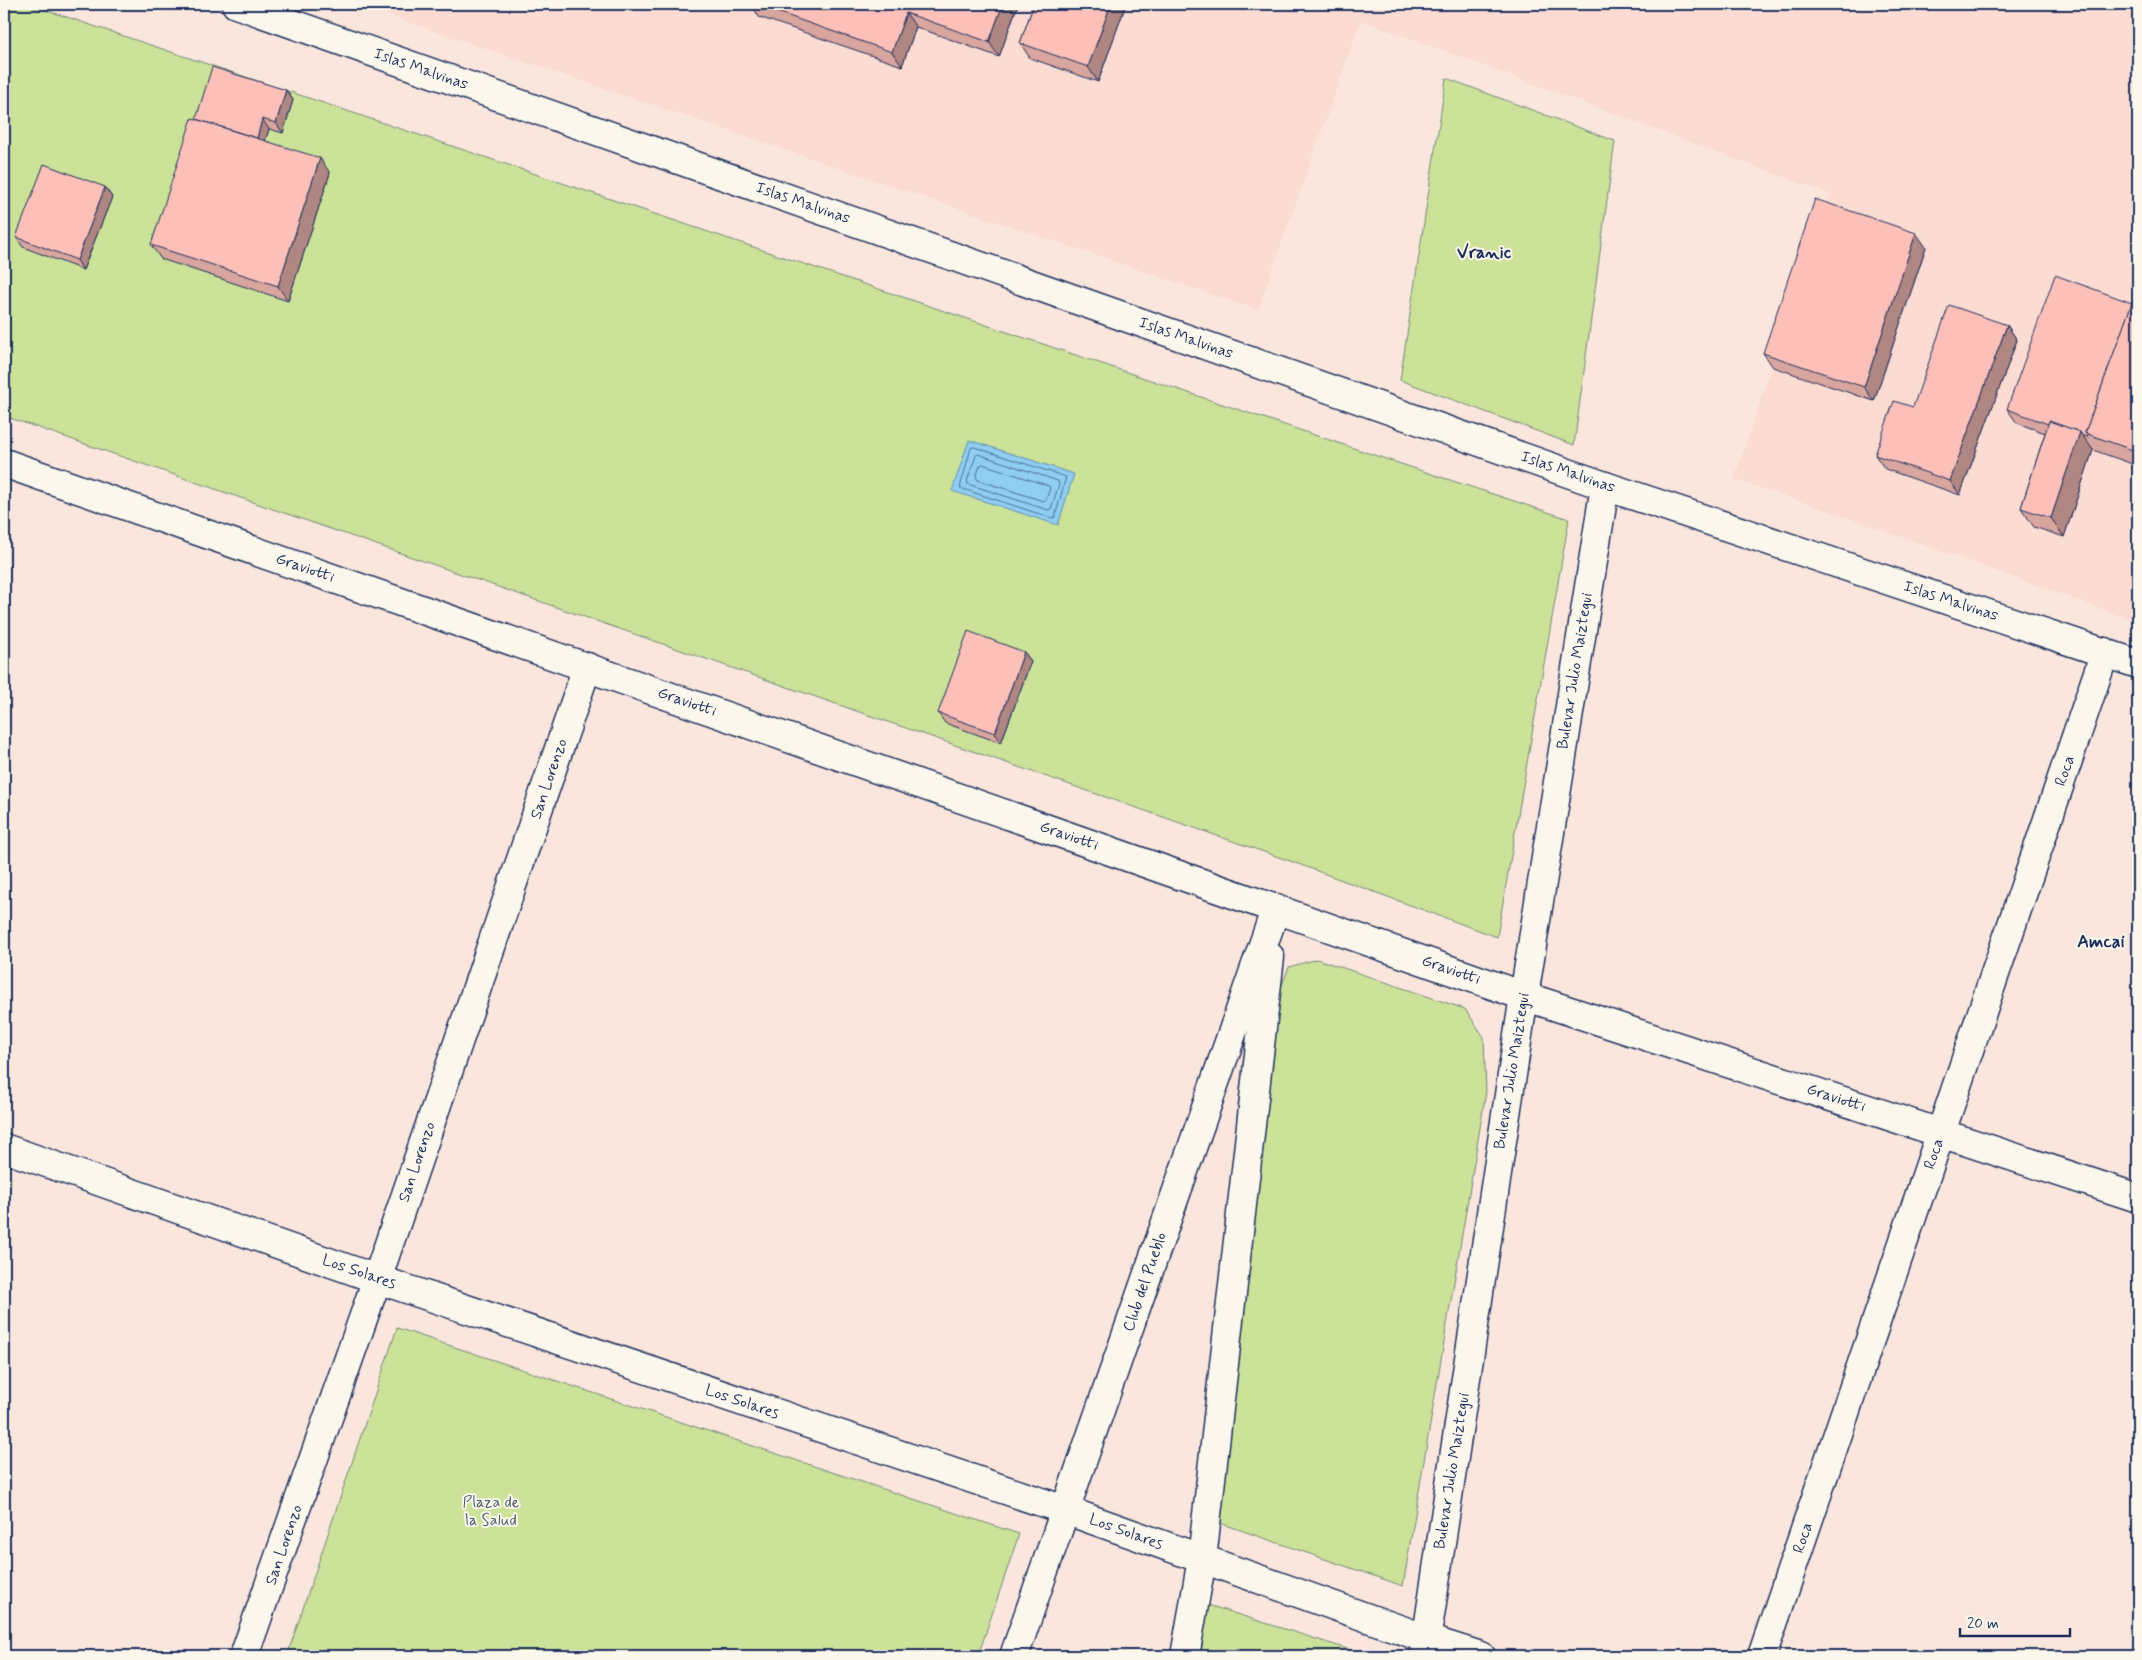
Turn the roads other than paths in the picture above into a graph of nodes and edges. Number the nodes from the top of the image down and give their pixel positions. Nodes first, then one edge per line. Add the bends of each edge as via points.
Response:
1 (236, 4) edge
2 (4, 463) edge
3 (1605, 486) junction
4 (2105, 652) junction
5 (2138, 664) edge
6 (587, 667) junction
7 (1276, 908) junction
8 (1524, 996) junction
9 (1942, 1132) junction
10 (4, 1148) edge
11 (2138, 1198) edge
12 (377, 1279) junction
13 (1065, 1510) junction
14 (1202, 1559) junction
15 (1425, 1648) edge
16 (244, 1656) edge
17 (1014, 1656) edge
18 (1185, 1656) edge
19 (1481, 1656) edge
20 (1762, 1656) edge

1 - 3 street, Islas Malvinas
2 - 6 street, Graviotti
3 - 4 street, Islas Malvinas
3 - 8 street, Bulevar Julio Maiztegui
4 - 5 street, Islas Malvinas
4 - 9 street, Roca
6 - 7 street, Graviotti
6 - 12 street, San Lorenzo
7 - 8 street, Graviotti
7 - 13 street, Club del Pueblo
7 - 14 street
8 - 9 street, Graviotti
8 - 15 street, Bulevar Julio Maiztegui
9 - 11 street, Graviotti
9 - 20 street, Roca
10 - 12 street, Los Solares
12 - 13 street, Los Solares
12 - 16 street, San Lorenzo
13 - 14 street, Los Solares
13 - 17 street, Club del Pueblo
14 - 15 street, Los Solares
14 - 18 street
15 - 19 street, Los Solares

